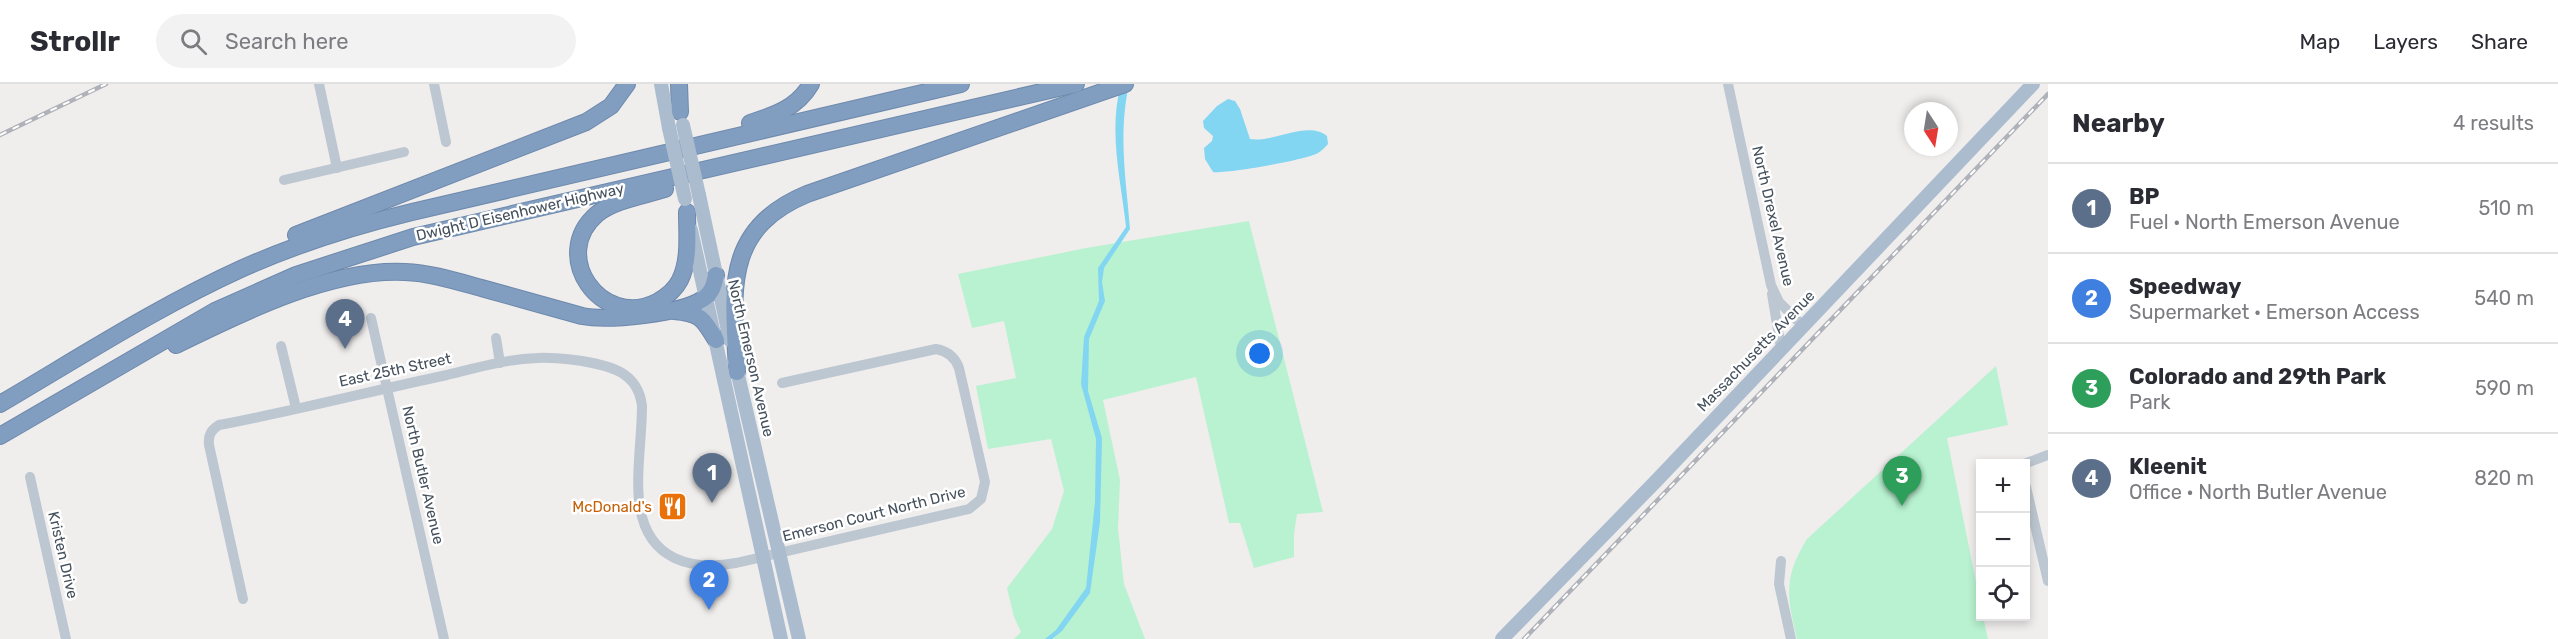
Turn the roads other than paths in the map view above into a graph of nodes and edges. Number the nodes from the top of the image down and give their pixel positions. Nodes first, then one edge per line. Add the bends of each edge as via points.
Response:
1 (319, 84) edge
2 (434, 84) edge
3 (627, 84) edge
4 (661, 84) edge
5 (674, 84) edge
6 (679, 84) edge
7 (811, 84) edge
8 (961, 84) edge
9 (1076, 84) edge
10 (1125, 84) edge
11 (1728, 84) edge
12 (2034, 84) edge
13 (678, 121) junction
14 (446, 142) dead end
15 (792, 150) junction
16 (404, 152) dead end
17 (643, 158) junction
18 (338, 168) junction
19 (284, 180) dead end
20 (686, 205) junction
21 (716, 275) junction
22 (1771, 285) junction
23 (194, 292) junction
24 (706, 297) junction
25 (667, 310) junction
26 (371, 318) dead end
27 (1803, 326) junction
28 (496, 338) dead end
29 (716, 340) junction
30 (281, 346) dead end
31 (1781, 348) junction
32 (500, 363) junction
33 (738, 372) junction
34 (627, 376) joint
35 (782, 383) dead end
36 (387, 387) junction
37 (59, 402) junction
38 (0, 404) edge
39 (296, 408) junction
40 (0, 436) edge
41 (2048, 455) edge
42 (2030, 462) edge
43 (30, 477) dead end
44 (2030, 507) edge
45 (771, 554) junction
46 (1781, 561) dead end
47 (2048, 581) edge
48 (243, 599) dead end
49 (66, 639) edge
50 (444, 639) edge
51 (781, 639) edge
52 (799, 639) edge
53 (1502, 639) edge
54 (1791, 639) edge

1 - 18 street
2 - 14 street
3 - 23 highway via 611,106 586,122 297,235
4 - 13 main road, North Emerson Avenue
5 - 13 main road, North Emerson Avenue
6 - 13 highway
7 - 17 highway via 801,98 782,112
8 - 17 highway, Dwight D Eisenhower Highway
9 - 15 highway, Dwight D Eisenhower Highway
10 - 33 highway via 807,194 772,214 746,248 735,276
11 - 22 street, North Drexel Avenue
12 - 27 main road, Massachusetts Avenue
13 - 20 main road, North Emerson Avenue, bridge
13 - 21 main road, North Emerson Avenue, bridge
15 - 20 highway via 599,212 585,228 579,245 579,265 590,286 607,301 626,308 646,306 667,295 678,284 684,269
15 - 37 highway, Dwight D Eisenhower Highway via 412,237 357,254 215,310
16 - 18 street
17 - 23 highway, Dwight D Eisenhower Highway via 358,226 277,254
18 - 19 street
20 - 24 main road, North Emerson Avenue
21 - 24 highway
21 - 33 main road, North Emerson Avenue
22 - 27 street, North Drexel Avenue via 1779,302
22 - 31 street
23 - 38 highway, Dwight D Eisenhower Highway
24 - 25 highway
24 - 29 main road, North Emerson Avenue
25 - 29 highway via 697,315
25 - 37 highway via 623,318 587,317 442,278 405,272 366,274 256,308
26 - 36 street, North Butler Avenue
27 - 31 main road, Massachusetts Avenue
28 - 32 street
29 - 45 main road, North Emerson Avenue
30 - 39 street
31 - 53 main road, Massachusetts Avenue
32 - 34 street, East 25th Street via 561,358 612,367
32 - 36 street, East 25th Street
33 - 45 main road, North Emerson Avenue
34 - 45 street, Emerson Court North Drive via 641,398 640,506 654,541 675,558 696,566 722,565
35 - 45 street, Emerson Court North Drive via 936,349 950,354 958,368 985,489 981,500 969,509
36 - 39 street, East 25th Street
36 - 50 street, North Butler Avenue
37 - 40 highway, Dwight D Eisenhower Highway
39 - 48 street, East 25th Street via 219,425 209,436
41 - 42 street
43 - 49 street, Kristen Drive
44 - 47 street
45 - 51 main road, North Emerson Avenue
45 - 52 main road, North Emerson Avenue
46 - 54 street via 1779,584

